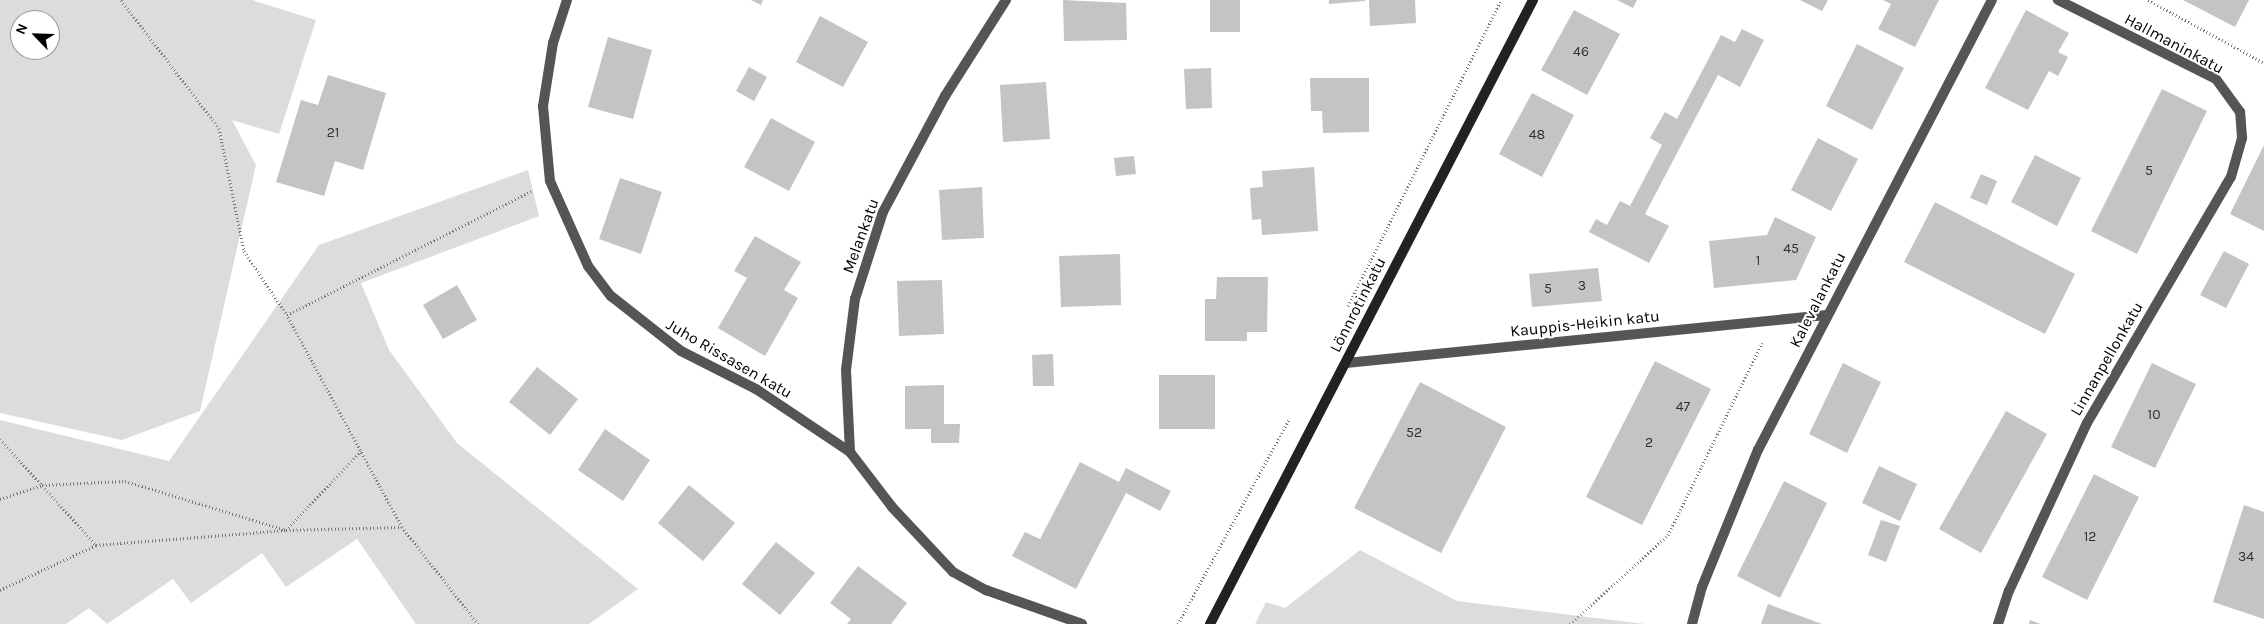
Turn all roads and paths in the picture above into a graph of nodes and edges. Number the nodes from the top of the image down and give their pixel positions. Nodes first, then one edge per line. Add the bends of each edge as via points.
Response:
1 (121, 0) edge
2 (567, 0) edge
3 (1006, 0) edge
4 (1501, 0) edge
5 (1532, 0) edge
6 (1992, 0) edge
7 (2058, 0) edge
8 (2148, 0) edge
9 (2264, 63) edge
10 (2240, 112) joint
11 (550, 181) junction
12 (1345, 311) dead end
13 (287, 315) junction
14 (1827, 315) junction
15 (1763, 341) dead end
16 (1346, 363) junction
17 (1295, 408) dead end
18 (0, 439) edge
19 (360, 451) junction
20 (850, 452) junction
21 (42, 485) junction
22 (0, 499) edge
23 (402, 527) junction
24 (286, 530) junction
25 (96, 545) junction
26 (0, 590) edge
27 (478, 624) edge
28 (1082, 624) edge
29 (1178, 624) edge
30 (1210, 624) edge
31 (1570, 624) edge
32 (1692, 624) edge
33 (1998, 624) edge

1 - 13 path via 219,128 244,251
2 - 11 street, Juho Rissasen katu via 553,42 543,106
3 - 20 street, Melankatu via 944,96 883,212 855,299 846,370
4 - 12 path
5 - 16 street, Lönnrotinkatu
6 - 14 street, Kalevalankatu
7 - 10 street, Hallmaninkatu via 2216,79
8 - 9 path
10 - 33 street, Linnanpellonkatu via 2242,138 2231,177 2087,423 2009,591
11 - 13 path
11 - 20 street, Juho Rissasen katu via 588,266 618,302 681,351 756,389
13 - 19 path
14 - 16 street, Kauppis-Heikin katu
14 - 32 street, Kalevalankatu via 1758,450 1702,587
15 - 31 path via 1668,535
16 - 30 street, Lönnrotinkatu
17 - 29 path
18 - 21 path
19 - 23 path
19 - 24 path
20 - 28 street, Juho Rissasen katu via 892,507 953,572 986,590
21 - 22 path
21 - 24 path via 125,481
21 - 25 path
23 - 24 path
23 - 27 path
24 - 25 path
25 - 26 path

